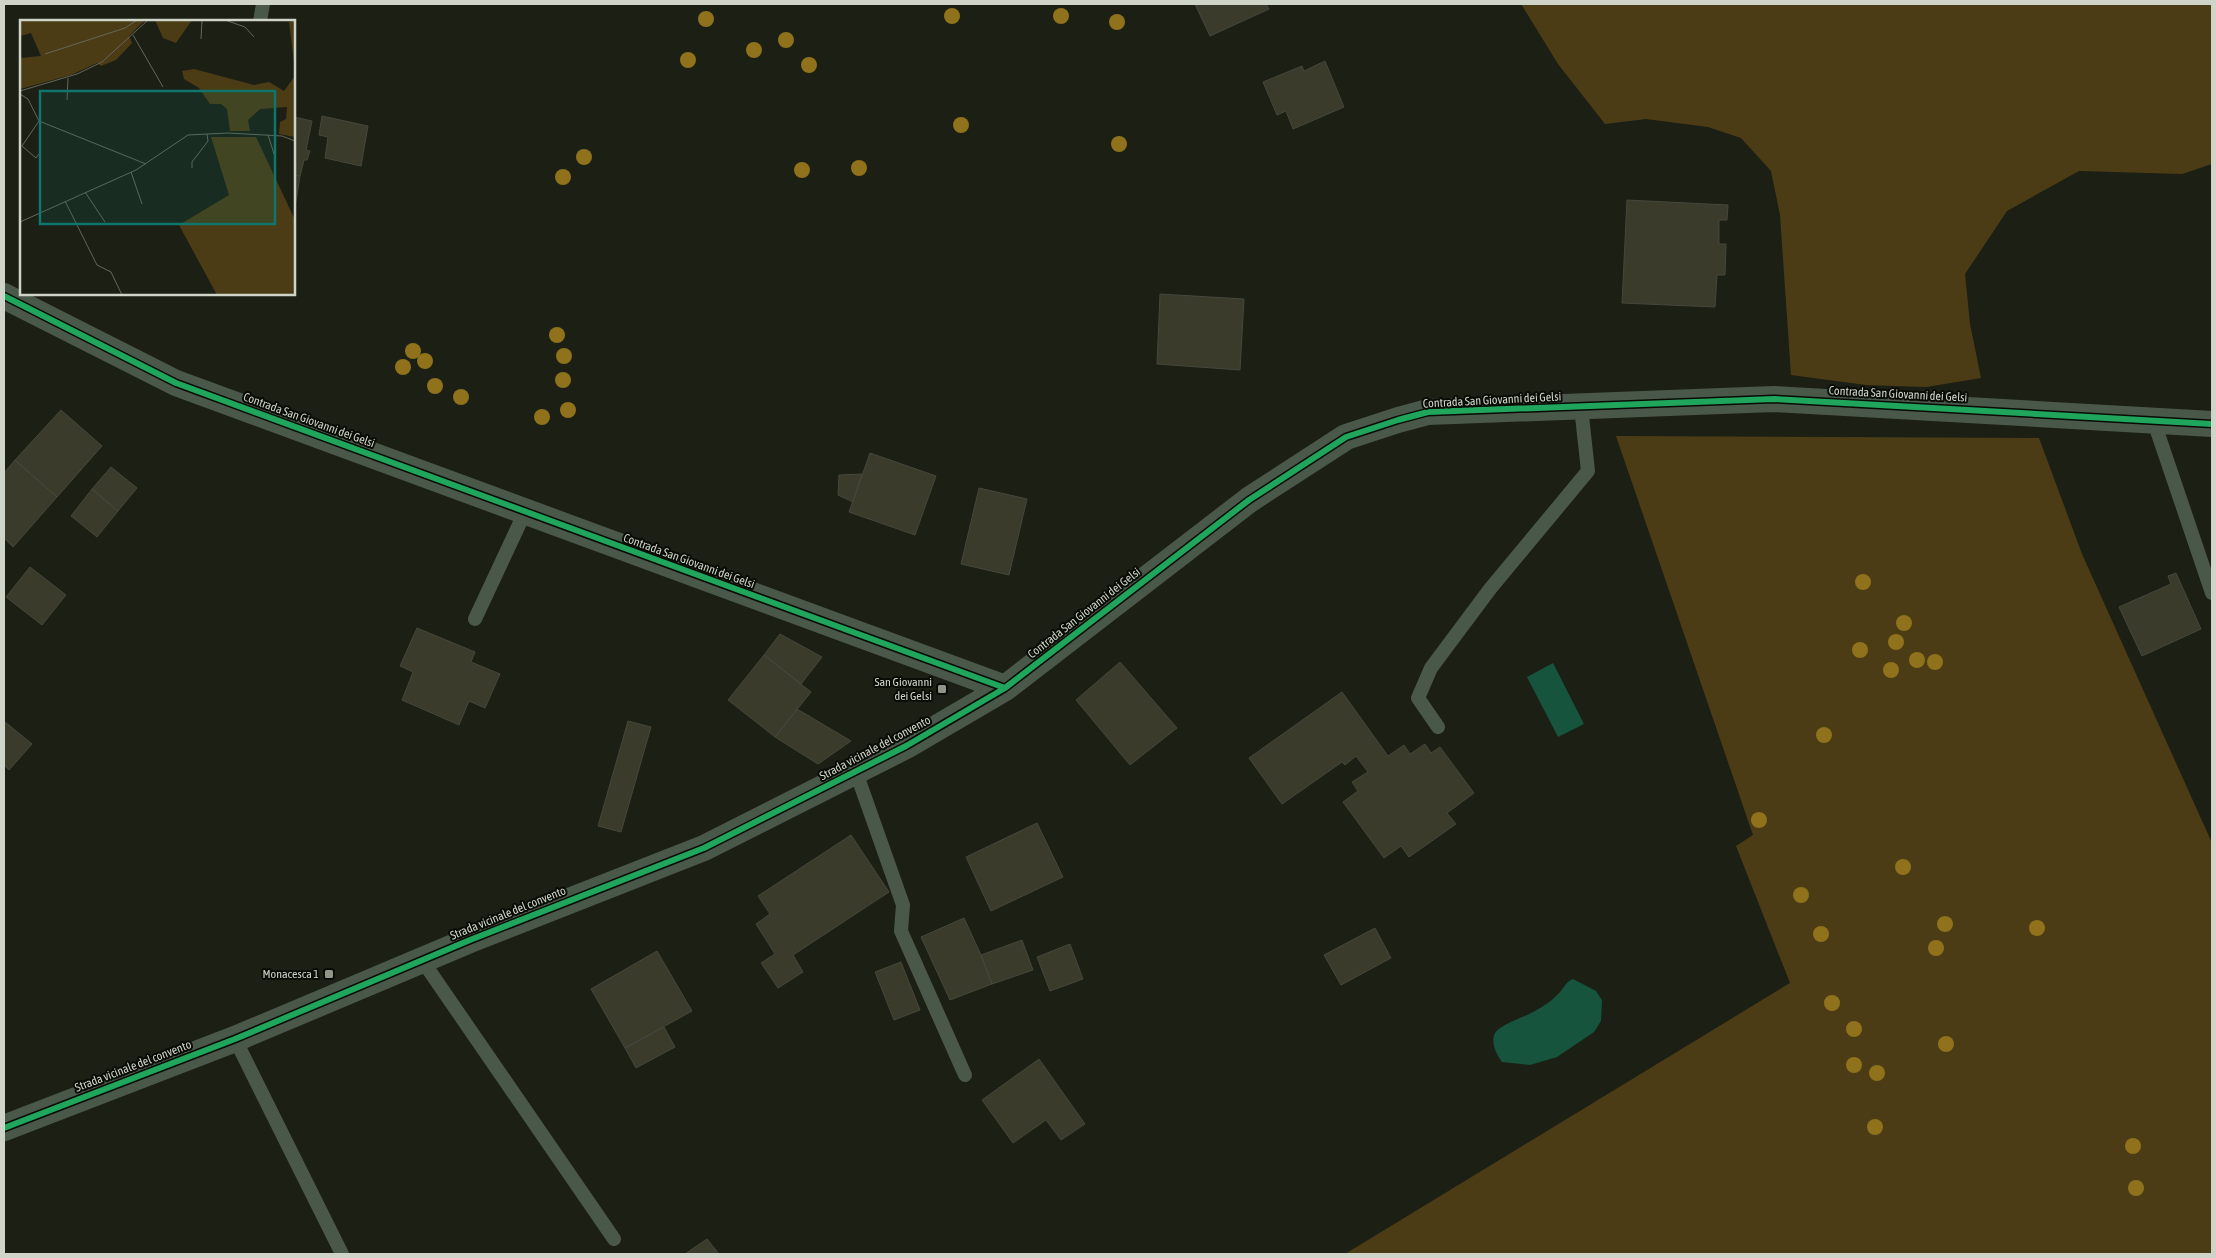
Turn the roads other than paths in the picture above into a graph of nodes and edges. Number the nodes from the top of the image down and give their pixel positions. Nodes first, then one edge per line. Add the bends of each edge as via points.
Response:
1 (263, 4) edge
2 (260, 20) edge
3 (4, 296) edge
4 (1581, 407) junction
5 (2153, 419) junction
6 (2212, 424) edge
7 (525, 512) junction
8 (2212, 593) edge
9 (475, 619) dead end
10 (1005, 688) junction
11 (1438, 727) dead end
12 (856, 772) junction
13 (422, 960) junction
14 (235, 1039) junction
15 (965, 1074) dead end
16 (4, 1128) edge
17 (614, 1239) dead end
18 (342, 1254) edge

1 - 2 lane
3 - 7 street, Contrada San Giovanni dei Gelsi via 176,383
4 - 5 street, Contrada San Giovanni dei Gelsi via 1774,399
4 - 10 street, Contrada San Giovanni dei Gelsi via 1428,412 1346,437 1249,500
4 - 11 lane via 1588,471 1490,589 1430,668 1418,698
5 - 6 street, Contrada San Giovanni dei Gelsi
5 - 8 lane
7 - 9 lane
7 - 10 street, Contrada San Giovanni dei Gelsi
10 - 12 street, Strada vicinale del convento
12 - 13 street, Strada vicinale del convento via 704,848
12 - 15 lane via 903,905 901,931
13 - 14 street, Strada vicinale del convento
13 - 17 lane
14 - 16 street, Strada vicinale del convento
14 - 18 lane

